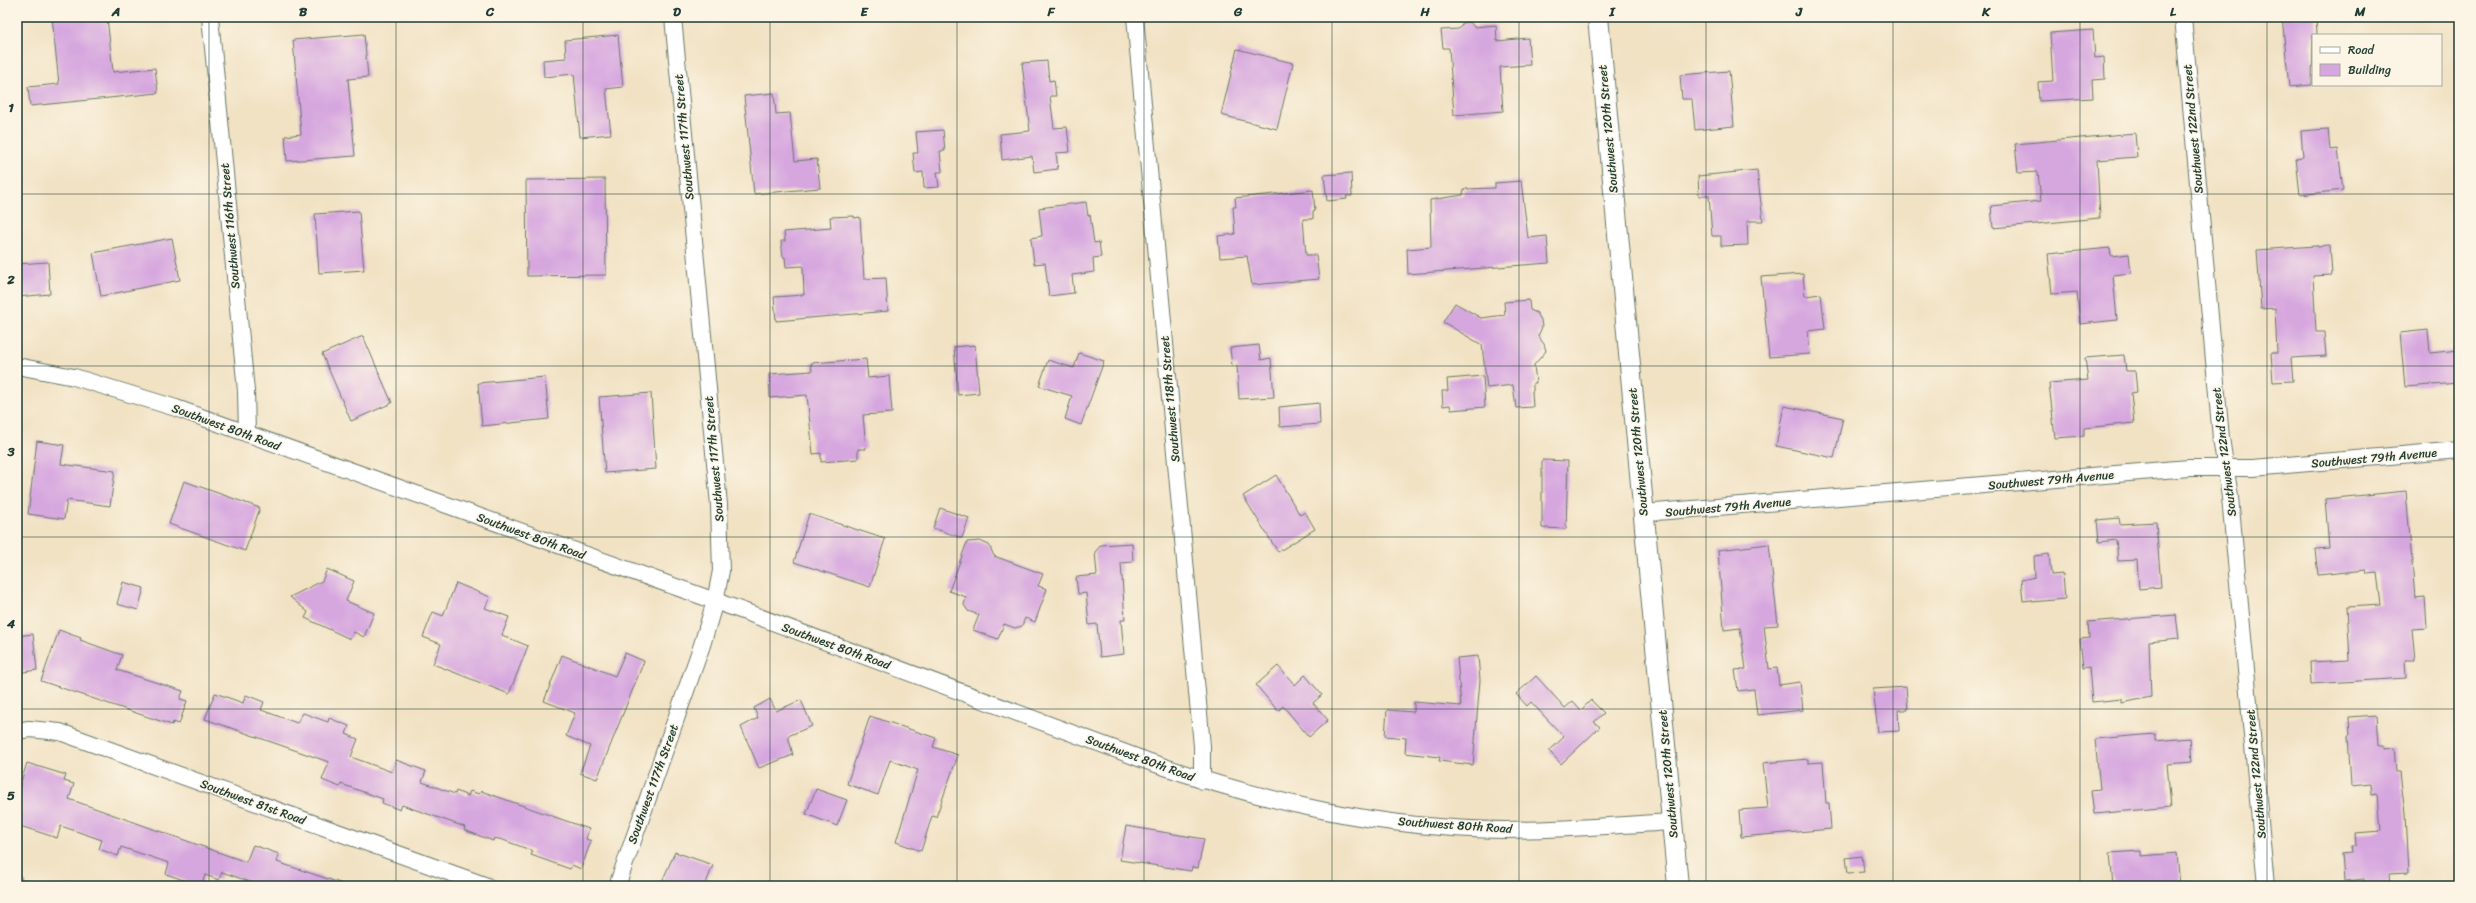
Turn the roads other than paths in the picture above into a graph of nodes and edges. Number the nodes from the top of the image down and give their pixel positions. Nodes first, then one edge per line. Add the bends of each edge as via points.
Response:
1 (210, 17) edge
2 (673, 17) edge
3 (1135, 17) edge
4 (1598, 17) edge
5 (2183, 17) edge
6 (17, 366) edge
7 (247, 434) junction
8 (2459, 450) edge
9 (2225, 468) junction
10 (1644, 513) junction
11 (715, 601) junction
12 (17, 731) edge
13 (1202, 781) junction
14 (1672, 822) junction
15 (17, 879) edge
16 (19, 886) edge
17 (487, 886) edge
18 (617, 886) edge
19 (1678, 886) edge
20 (2266, 886) edge

1 - 7 street, Southwest 116th Street via 246,391
2 - 11 street, Southwest 117th Street via 719,506 721,572
3 - 13 street, Southwest 118th Street via 1202,746
4 - 10 street, Southwest 120th Street
5 - 9 street, Southwest 122nd Street
6 - 7 street, Southwest 80th Road via 103,385
7 - 11 street, Southwest 80th Road
8 - 9 street, Southwest 79th Avenue via 2253,468
9 - 10 street, Southwest 79th Avenue via 2182,468
9 - 20 street, Southwest 122nd Street via 2231,505
10 - 14 street, Southwest 120th Street
11 - 13 street, Southwest 80th Road
11 - 18 street, Southwest 117th Street via 702,645
12 - 17 street, Southwest 81st Road via 29,729 60,732
13 - 14 street, Southwest 80th Road via 1341,815 1414,824 1507,830
14 - 19 street, Southwest 120th Street
15 - 16 lane

